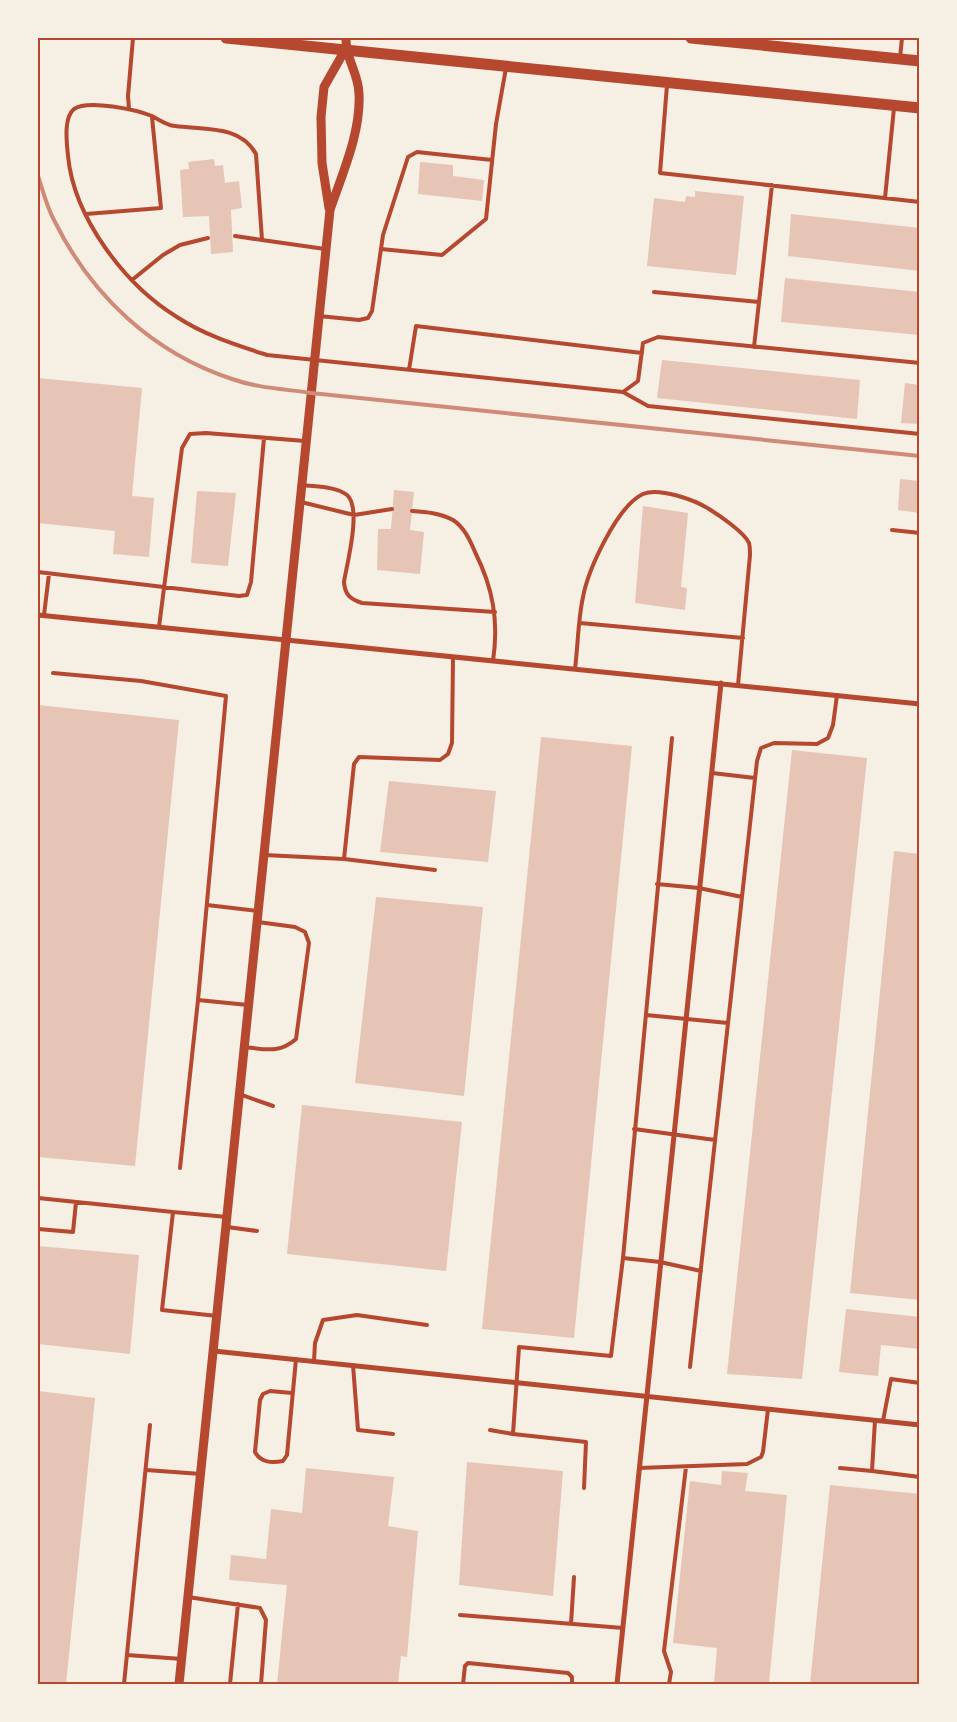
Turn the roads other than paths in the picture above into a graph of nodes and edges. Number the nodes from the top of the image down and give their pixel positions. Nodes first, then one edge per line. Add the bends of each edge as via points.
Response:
1 (133, 38) edge
2 (226, 38) edge
3 (346, 38) edge
4 (691, 38) edge
5 (902, 38) edge
6 (742, 40) edge
7 (345, 50) junction
8 (900, 59) junction
9 (920, 61) edge
10 (507, 66) junction
11 (667, 82) junction
12 (894, 106) junction
13 (920, 108) edge
14 (129, 109) junction
15 (152, 116) junction
16 (492, 160) junction
17 (772, 185) junction
18 (885, 198) junction
19 (920, 202) edge
20 (330, 210) junction
21 (86, 214) junction
22 (235, 236) dead end
23 (208, 238) dead end
24 (262, 240) junction
25 (326, 249) junction
26 (380, 249) junction
27 (132, 280) junction
28 (654, 292) dead end
29 (759, 302) junction
30 (319, 316) junction
31 (754, 347) junction
32 (642, 353) junction
33 (314, 360) junction
34 (920, 363) edge
35 (409, 370) junction
36 (623, 392) junction
37 (920, 434) edge
38 (264, 438) junction
39 (306, 441) junction
40 (301, 485) junction
41 (299, 502) junction
42 (392, 509) dead end
43 (412, 511) dead end
44 (354, 515) junction
45 (892, 530) dead end
46 (920, 533) edge
47 (38, 572) edge
48 (49, 574) junction
49 (164, 588) junction
50 (495, 612) junction
51 (38, 615) edge
52 (44, 615) junction
53 (580, 623) junction
54 (159, 626) junction
55 (743, 638) junction
56 (285, 639) junction
57 (454, 657) junction
58 (493, 661) junction
59 (575, 669) junction
60 (53, 674) dead end
61 (721, 683) junction
62 (738, 685) junction
63 (837, 695) junction
64 (920, 704) edge
65 (672, 738) dead end
66 (712, 773) junction
67 (755, 778) junction
68 (263, 855) junction
69 (344, 860) junction
70 (435, 870) dead end
71 (657, 884) junction
72 (699, 888) junction
73 (742, 897) junction
74 (207, 905) junction
75 (258, 911) junction
76 (256, 922) junction
77 (198, 1000) junction
78 (248, 1005) junction
79 (646, 1015) junction
80 (686, 1020) junction
81 (728, 1023) junction
82 (244, 1047) junction
83 (239, 1094) junction
84 (274, 1106) dead end
85 (634, 1129) junction
86 (674, 1134) junction
87 (715, 1140) junction
88 (180, 1168) dead end
89 (38, 1198) edge
90 (76, 1202) junction
91 (173, 1212) junction
92 (227, 1217) junction
93 (226, 1227) junction
94 (38, 1229) edge
95 (257, 1231) dead end
96 (622, 1258) junction
97 (660, 1262) junction
98 (700, 1271) junction
99 (217, 1316) junction
100 (427, 1325) dead end
101 (214, 1351) junction
102 (296, 1359) junction
103 (314, 1361) junction
104 (353, 1365) junction
105 (690, 1367) dead end
106 (516, 1382) junction
107 (920, 1383) edge
108 (292, 1393) junction
109 (646, 1396) junction
110 (768, 1409) junction
111 (875, 1420) junction
112 (883, 1421) junction
113 (150, 1425) dead end
114 (920, 1425) edge
115 (490, 1430) dead end
116 (392, 1434) dead end
117 (513, 1434) junction
118 (686, 1467) junction
119 (639, 1468) junction
120 (840, 1468) dead end
121 (146, 1470) junction
122 (872, 1471) junction
123 (201, 1474) junction
124 (920, 1477) edge
125 (584, 1488) dead end
126 (574, 1577) dead end
127 (188, 1597) junction
128 (238, 1604) junction
129 (460, 1616) dead end
130 (571, 1624) junction
131 (623, 1628) junction
132 (127, 1655) junction
133 (182, 1659) junction
134 (124, 1684) edge
135 (179, 1684) edge
136 (230, 1684) edge
137 (261, 1684) edge
138 (463, 1684) edge
139 (572, 1684) edge
140 (617, 1684) edge
141 (669, 1684) edge

1 - 14 lane
2 - 7 main road
3 - 7 street
4 - 6 main road
5 - 8 lane
6 - 8 main road
7 - 10 main road
7 - 20 street via 323,94 322,163
7 - 20 street via 360,92 356,126
8 - 9 main road
10 - 11 main road
10 - 16 lane
11 - 12 main road
11 - 17 lane via 660,173
12 - 13 main road
12 - 18 lane
14 - 15 lane
14 - 21 lane via 88,105 74,109 69,117 66,140 69,165
15 - 21 lane via 161,208
15 - 24 lane via 167,126 236,133 250,143 256,154
16 - 26 lane via 486,219 442,255
16 - 26 lane via 417,152 408,157
17 - 18 lane
17 - 29 lane
18 - 19 lane
20 - 25 street
21 - 27 lane via 106,250
22 - 24 lane
23 - 27 lane via 180,245
24 - 25 lane
25 - 30 street
26 - 30 lane via 372,311 368,318
27 - 33 lane via 177,318 229,343 268,354
28 - 29 lane
29 - 31 lane
30 - 33 street
31 - 32 lane via 658,337 643,343
31 - 34 lane
32 - 35 lane via 416,326
32 - 36 lane via 638,381
33 - 35 lane
33 - 39 street
35 - 36 lane
36 - 37 lane via 648,406
38 - 39 lane
38 - 49 lane via 190,434 182,448
38 - 49 lane via 251,582 247,595
39 - 40 street
40 - 41 street
40 - 44 lane via 345,494 351,501
41 - 44 lane
41 - 56 street
42 - 44 lane
43 - 50 lane via 439,514 455,521 463,530 488,580
44 - 50 lane via 344,582 350,598 362,603
45 - 46 lane
47 - 48 lane
48 - 49 lane
48 - 52 lane
49 - 54 lane
50 - 58 lane
51 - 52 street
52 - 54 street
53 - 55 lane
53 - 55 lane via 583,597 594,560 612,530 630,504 644,494 660,493 691,499 710,509 748,542 750,555
53 - 59 lane
54 - 56 street
55 - 62 lane
56 - 57 street
56 - 68 street
57 - 58 street
57 - 69 lane via 452,743 448,754 440,760 359,757 354,764
58 - 59 street
59 - 61 street
60 - 74 lane via 142,681 226,696
61 - 62 street
61 - 66 street
62 - 63 street
63 - 64 street
63 - 67 lane via 828,738 817,744 774,743 761,748
65 - 71 lane
66 - 67 lane
66 - 72 street
67 - 73 lane
68 - 69 lane
68 - 75 street
69 - 70 lane
71 - 72 lane
71 - 79 lane
72 - 73 lane
72 - 80 street
73 - 81 lane
74 - 75 lane
74 - 77 lane
75 - 76 street
76 - 78 street
76 - 82 lane via 295,927 305,932 309,943 296,1039 286,1048 276,1050
77 - 78 lane
77 - 88 lane
78 - 82 street
79 - 80 lane
79 - 85 lane
80 - 81 lane
80 - 86 street
81 - 87 lane
82 - 83 street
83 - 84 lane
83 - 92 street
85 - 86 lane
85 - 96 lane
86 - 87 lane
86 - 97 street
87 - 98 lane
89 - 90 lane
90 - 91 lane
90 - 94 lane via 73,1232
91 - 92 lane
91 - 99 lane via 162,1310
92 - 93 street
93 - 95 lane
93 - 99 street
96 - 97 lane
96 - 106 lane via 611,1356 519,1347
97 - 98 lane
97 - 109 street
98 - 105 lane
99 - 101 street
100 - 103 lane via 358,1315 323,1320 315,1343
101 - 102 street
101 - 123 street
102 - 103 street
102 - 108 lane
103 - 104 street
104 - 106 street
104 - 116 lane via 358,1430
106 - 109 street
106 - 117 lane
107 - 112 lane via 891,1380
108 - 108 lane via 270,1391 263,1394 255,1452 258,1458 283,1461 287,1456
109 - 110 street
109 - 119 street
110 - 111 street
110 - 118 lane via 761,1456 747,1464
111 - 112 street
111 - 122 lane
112 - 114 street
113 - 121 lane
115 - 117 lane
117 - 125 lane via 586,1442
118 - 119 lane
118 - 141 lane via 664,1651 671,1672
119 - 131 street
120 - 122 lane
121 - 123 lane
121 - 132 lane
122 - 124 lane
123 - 127 street
126 - 130 lane
127 - 128 lane
127 - 133 street
128 - 136 lane
128 - 137 lane via 260,1608 265,1616
129 - 130 lane
130 - 131 lane
131 - 140 street
132 - 133 lane
132 - 134 lane
133 - 135 street
138 - 139 lane via 468,1663 568,1673

